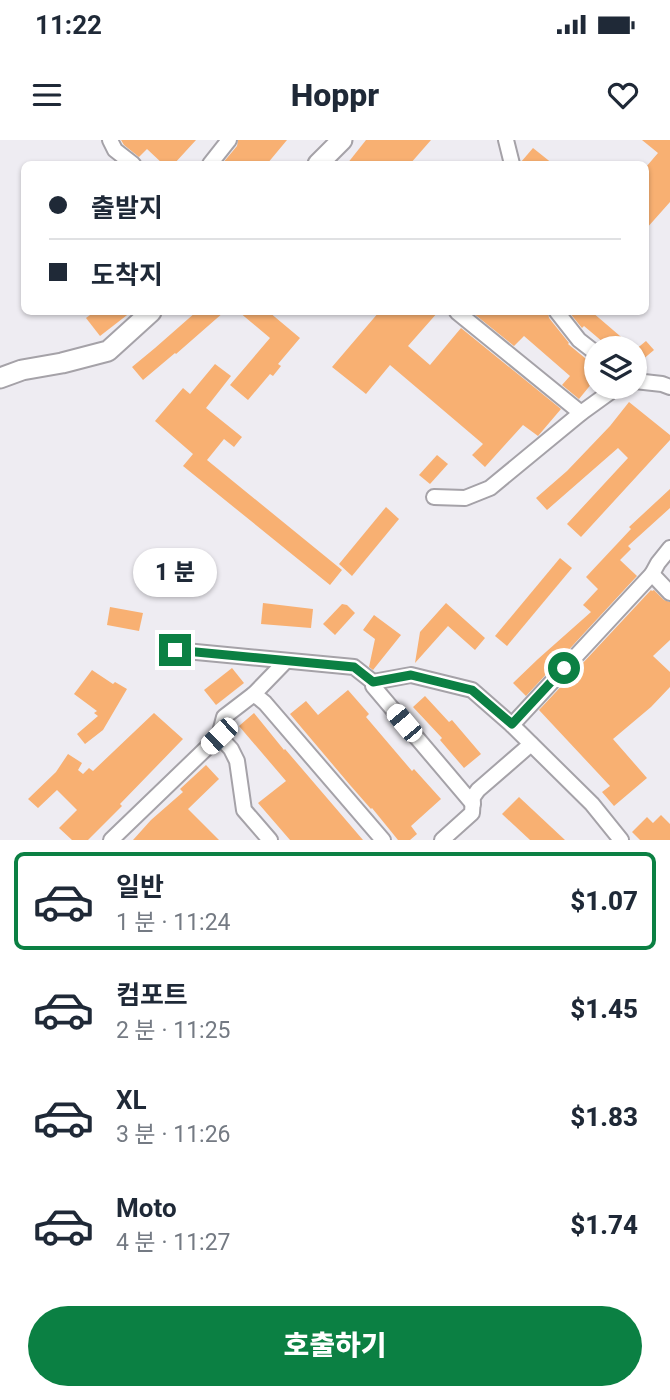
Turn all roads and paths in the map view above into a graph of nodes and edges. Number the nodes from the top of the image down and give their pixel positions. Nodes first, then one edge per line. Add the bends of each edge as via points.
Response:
1 (110, 140) edge
2 (229, 140) edge
3 (342, 140) edge
4 (506, 140) edge
5 (130, 161) edge
6 (212, 161) edge
7 (321, 161) edge
8 (511, 161) edge
9 (147, 315) edge
10 (461, 315) edge
11 (559, 315) edge
12 (584, 344) edge
13 (0, 378) edge
14 (647, 382) edge
15 (670, 387) edge
16 (600, 399) edge
17 (581, 413) junction
18 (434, 497) dead end
19 (670, 548) edge
20 (652, 574) junction
21 (670, 593) edge
22 (175, 650) dead end
23 (286, 661) junction
24 (373, 682) junction
25 (254, 694) junction
26 (512, 724) junction
27 (219, 736) junction
28 (531, 744) junction
29 (473, 804) junction
30 (111, 840) edge
31 (270, 840) edge
32 (383, 840) edge
33 (442, 840) edge
34 (621, 840) edge

1 - 5 street
2 - 6 street
3 - 7 street
4 - 8 street
9 - 13 street via 108,351
10 - 17 street
11 - 12 street
14 - 15 street
16 - 17 street
17 - 18 street via 490,488 465,498
19 - 20 street
20 - 21 street
20 - 26 street
22 - 23 street
23 - 24 street via 354,667
23 - 25 street
24 - 26 street via 411,675 472,690
24 - 29 street
25 - 27 street via 224,717
25 - 32 street
26 - 28 street
27 - 30 street
27 - 31 street via 237,761 244,810
28 - 29 street via 478,790
28 - 34 street
29 - 33 street via 472,813

